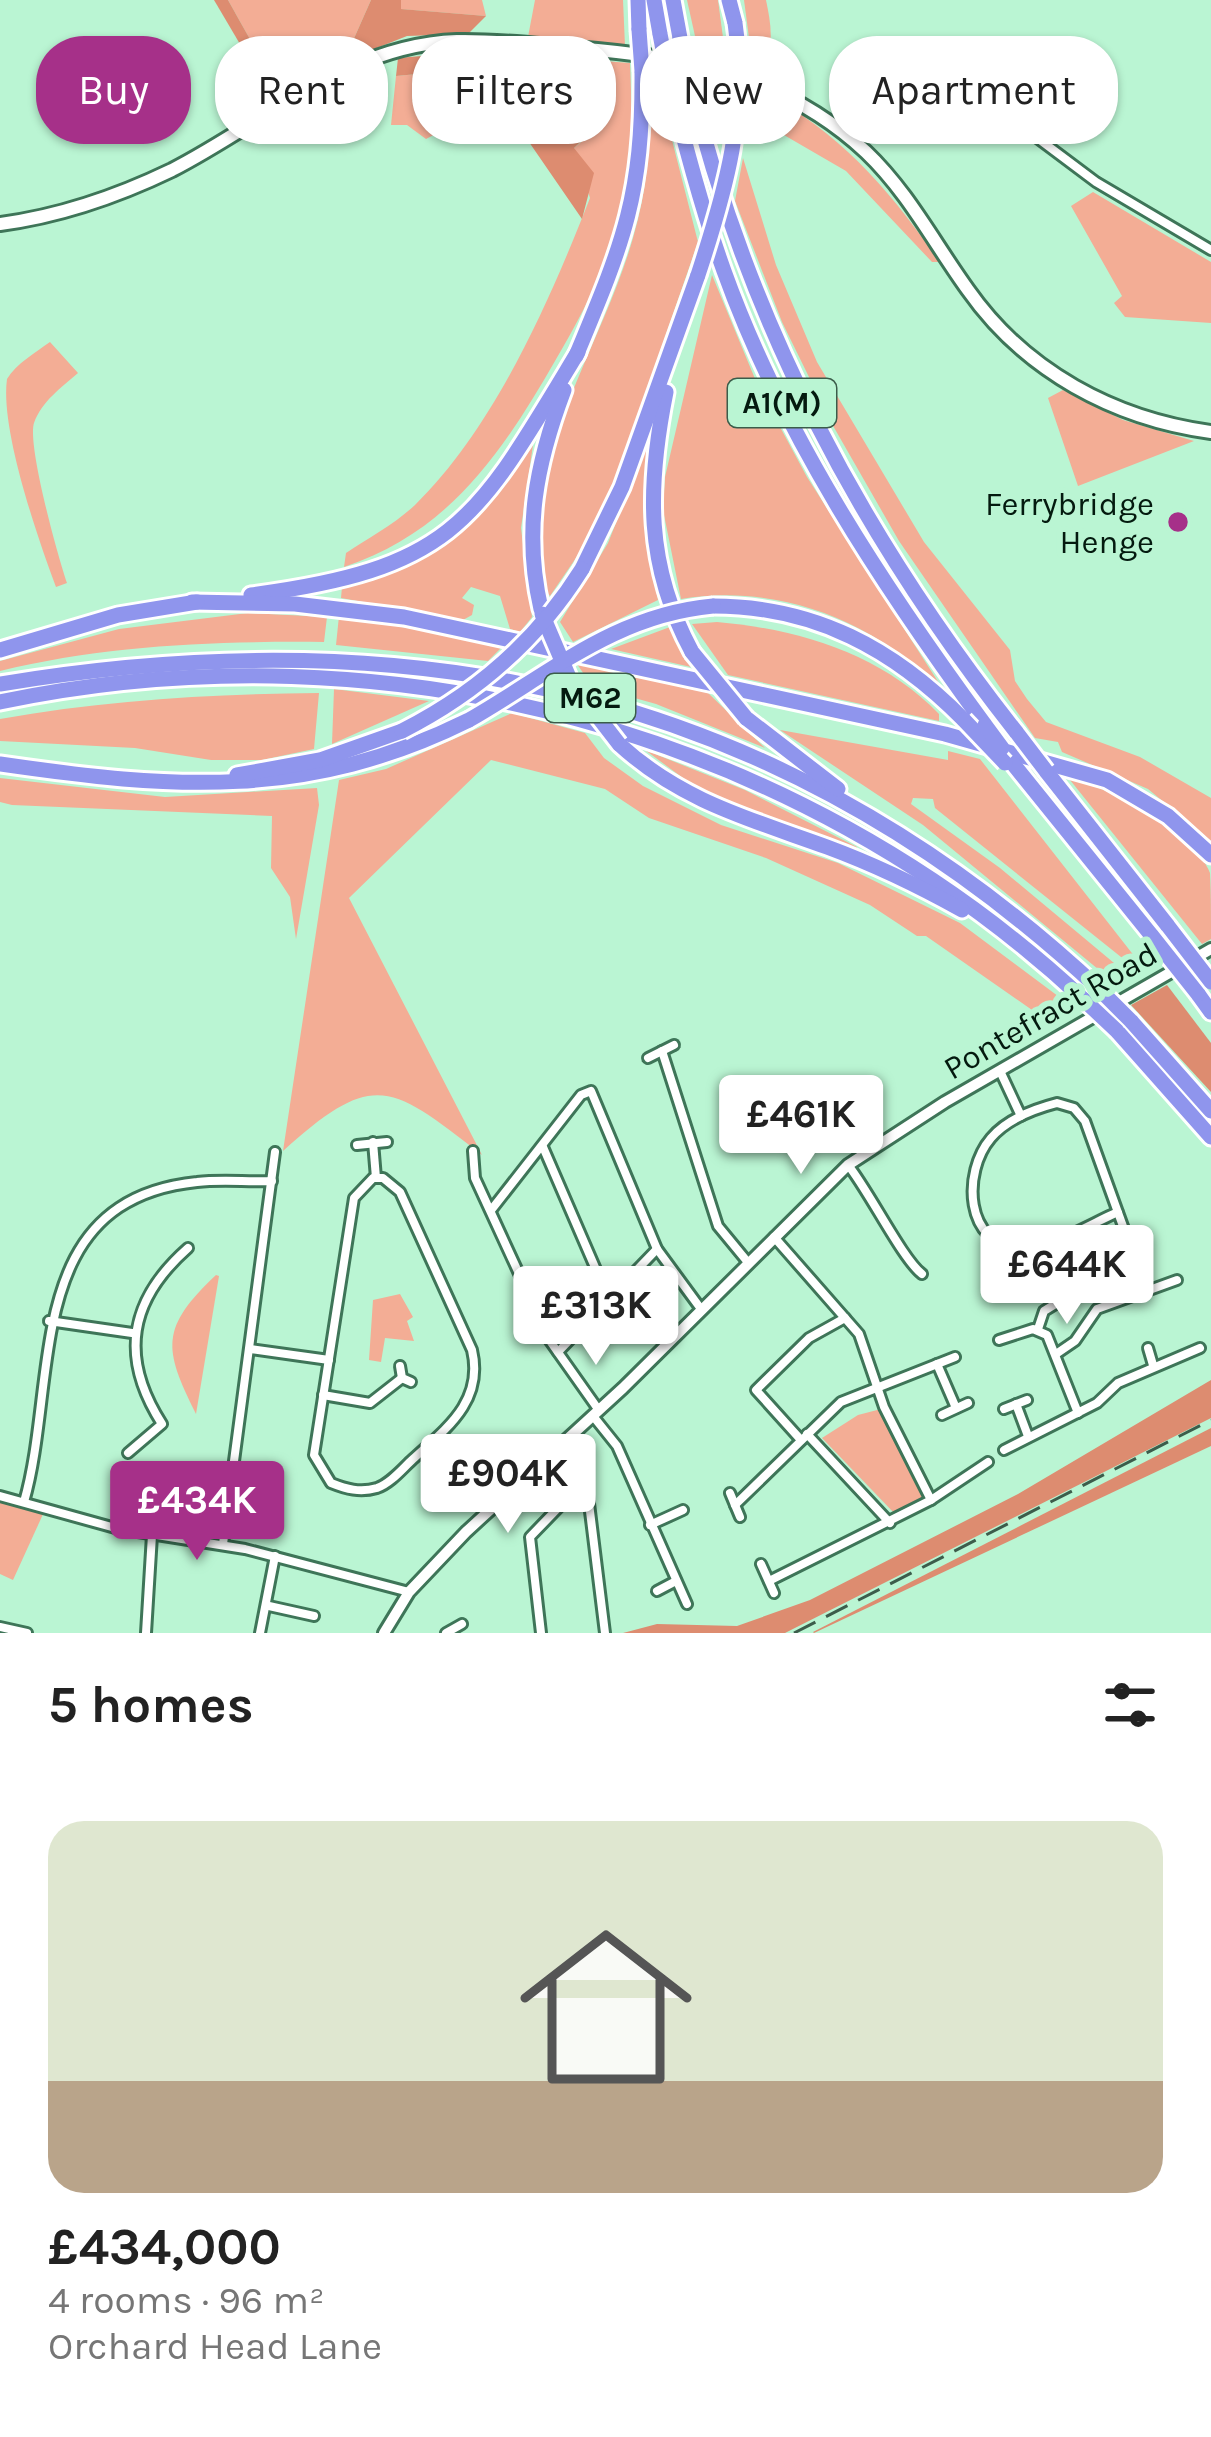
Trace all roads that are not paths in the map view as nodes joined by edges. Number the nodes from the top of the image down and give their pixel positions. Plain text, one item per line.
1 (638, 0) edge
2 (654, 0) edge
3 (674, 0) edge
4 (729, 0) edge
5 (1045, 144) edge
6 (0, 224) edge
7 (1211, 250) edge
8 (674, 348) junction
9 (578, 352) junction
10 (1211, 432) edge
11 (192, 602) junction
12 (0, 650) edge
13 (0, 684) edge
14 (0, 702) edge
15 (365, 761) junction
16 (0, 764) edge
17 (1010, 764) junction
18 (220, 777) junction
19 (913, 845) junction
20 (1211, 855) edge
21 (1022, 946) junction
22 (1211, 949) edge
23 (1207, 986) edge
24 (1211, 1012) edge
25 (1124, 1026) junction
26 (674, 1045) dead end
27 (662, 1051) junction
28 (648, 1058) dead end
29 (1000, 1071) junction
30 (1211, 1111) edge
31 (1021, 1116) junction
32 (1211, 1137) edge
33 (373, 1142) junction
34 (387, 1142) dead end
35 (357, 1145) dead end
36 (543, 1147) junction
37 (473, 1151) dead end
38 (275, 1152) dead end
39 (848, 1165) junction
40 (376, 1178) junction
41 (272, 1181) junction
42 (492, 1209) junction
43 (1118, 1212) junction
44 (772, 1235) junction
45 (188, 1248) dead end
46 (657, 1250) junction
47 (746, 1260) junction
48 (910, 1265) junction
49 (922, 1274) dead end
50 (909, 1280) dead end
51 (1177, 1280) dead end
52 (607, 1295) junction
53 (1137, 1295) junction
54 (1065, 1298) dead end
55 (701, 1309) junction
56 (845, 1318) junction
57 (49, 1322) junction
58 (1038, 1329) junction
59 (132, 1333) junction
60 (999, 1340) dead end
61 (1148, 1348) dead end
62 (1200, 1348) dead end
63 (250, 1349) junction
64 (558, 1352) junction
65 (1056, 1354) junction
66 (955, 1357) dead end
67 (329, 1360) junction
68 (938, 1364) junction
69 (1153, 1365) junction
70 (400, 1366) dead end
71 (880, 1388) junction
72 (323, 1395) junction
73 (1027, 1400) dead end
74 (968, 1403) dead end
75 (1016, 1404) junction
76 (956, 1408) junction
77 (1004, 1409) dead end
78 (595, 1412) junction
79 (1078, 1413) junction
80 (942, 1415) dead end
81 (1028, 1436) junction
82 (804, 1437) junction
83 (562, 1443) junction
84 (1004, 1450) dead end
85 (128, 1454) dead end
86 (988, 1462) dead end
87 (586, 1479) junction
88 (730, 1493) dead end
89 (0, 1496) edge
90 (931, 1500) junction
91 (24, 1502) junction
92 (735, 1504) junction
93 (683, 1510) dead end
94 (740, 1517) dead end
95 (890, 1522) junction
96 (650, 1525) junction
97 (152, 1535) junction
98 (223, 1544) junction
99 (275, 1556) junction
100 (761, 1564) dead end
101 (676, 1581) junction
102 (769, 1581) junction
103 (657, 1591) dead end
104 (409, 1592) junction
105 (774, 1593) dead end
106 (687, 1604) dead end
107 (268, 1606) junction
108 (314, 1616) dead end
109 (462, 1624) dead end
110 (0, 1627) edge
111 (27, 1633) edge
112 (146, 1633) edge
113 (260, 1633) edge
114 (384, 1633) edge
115 (446, 1633) edge
116 (541, 1633) edge
117 (605, 1633) edge

1 - 9 highway, bridge
2 - 17 highway, A1(M), bridge
3 - 23 highway, A1(M), bridge
4 - 8 highway, bridge
5 - 7 street
6 - 10 main road
8 - 18 highway, bridge
8 - 19 highway, bridge
9 - 11 highway
9 - 21 highway, bridge
11 - 12 highway
11 - 20 highway
13 - 19 highway, M62
14 - 21 highway, M62
15 - 16 highway
15 - 17 highway, bridge
15 - 18 highway
16 - 18 highway
17 - 23 highway, A1(M), bridge
19 - 25 highway, M62, bridge
21 - 25 highway, M62, bridge
22 - 29 street, Pontefract Road
23 - 24 highway, A1(M)
25 - 30 highway, M62
25 - 32 highway, M62
26 - 27 street
27 - 28 street
27 - 47 street
29 - 31 street
29 - 39 street, Pontefract Road
31 - 43 street
31 - 43 street
33 - 34 street
33 - 35 street
33 - 40 street
36 - 42 street
36 - 46 street
36 - 52 street
37 - 42 street
38 - 41 street
39 - 44 street, Pontefract Road
39 - 48 street
40 - 67 street
40 - 72 street
41 - 57 street
41 - 63 street
42 - 64 street
43 - 53 street
44 - 47 street, Pontefract Road
44 - 56 street
45 - 59 street
46 - 52 street
46 - 55 street
47 - 55 street, Pontefract Road
48 - 49 street
48 - 50 street
51 - 53 street
52 - 64 street
53 - 65 street
54 - 58 street
55 - 78 street, Pontefract Road
56 - 71 street
56 - 82 street
57 - 59 street
57 - 91 street
58 - 60 street
58 - 65 street
59 - 85 street
61 - 69 street
62 - 69 street
63 - 67 street
63 - 98 street
64 - 78 street
65 - 79 street
66 - 68 street
67 - 72 street
68 - 71 street
68 - 76 street
69 - 79 street
70 - 72 street
71 - 82 street
71 - 90 street
73 - 75 street
74 - 76 street
75 - 77 street
75 - 81 street
76 - 80 street
78 - 83 street, Pontefract Road
78 - 96 street
79 - 81 street
81 - 84 street
82 - 92 street
82 - 95 street
83 - 87 street
83 - 104 street, Pontefract Road
86 - 90 street
87 - 116 street
87 - 117 street
88 - 92 street
89 - 91 street
90 - 95 street
91 - 97 street
92 - 94 street
93 - 96 street
95 - 102 street
96 - 101 street
97 - 98 street
97 - 112 street
98 - 99 street
99 - 104 street
99 - 107 street
100 - 102 street
101 - 103 street
101 - 106 street
102 - 105 street
104 - 114 street, Pontefract Road
107 - 108 street
107 - 113 street
109 - 115 street
110 - 111 street

